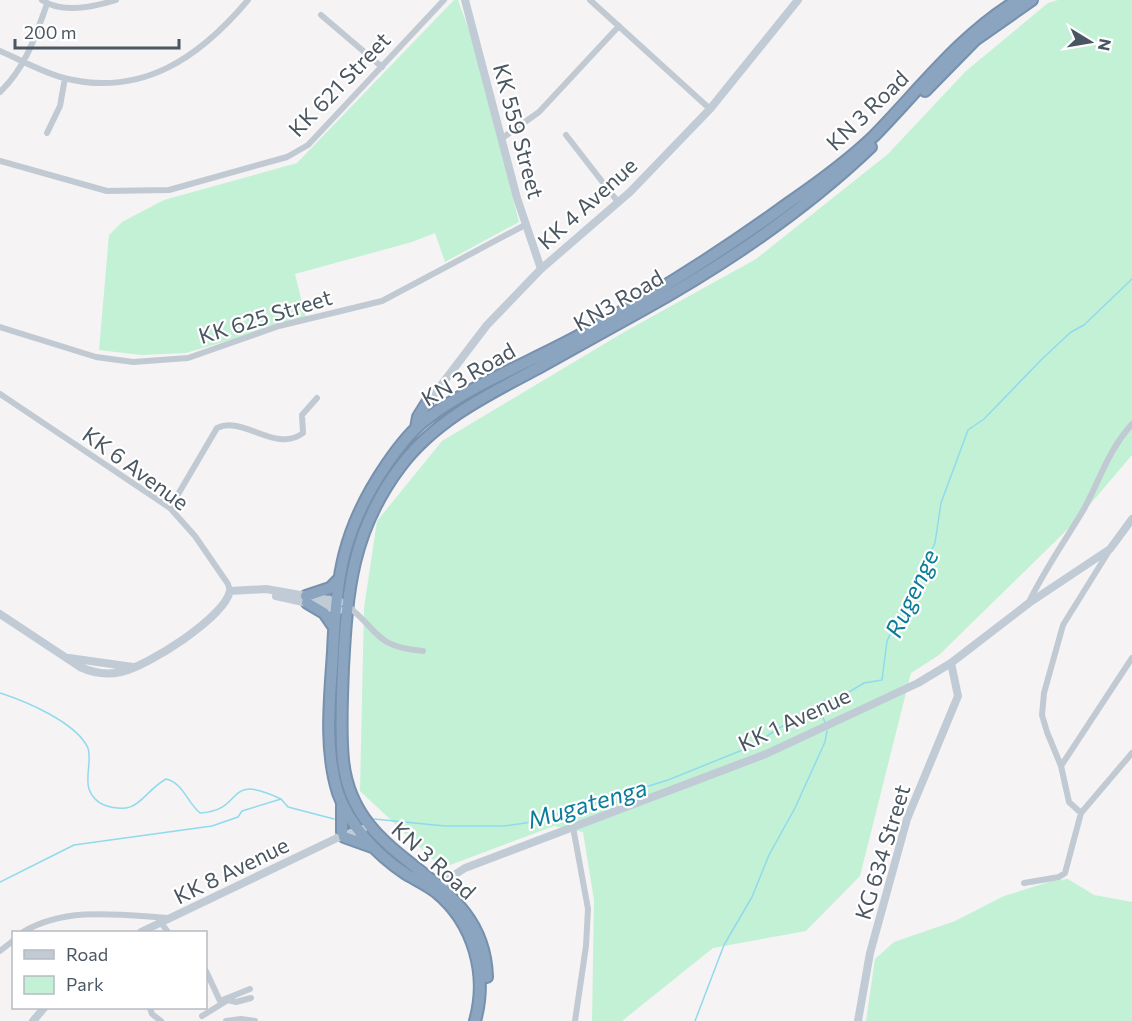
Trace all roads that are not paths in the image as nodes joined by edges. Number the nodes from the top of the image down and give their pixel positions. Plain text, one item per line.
1 (116, 0) edge
2 (248, 0) edge
3 (444, 0) edge
4 (465, 0) edge
5 (590, 0) edge
6 (798, 0) edge
7 (1018, 0) edge
8 (1032, 0) edge
9 (44, 2) edge
10 (321, 15) dead end
11 (619, 26) junction
12 (0, 51) edge
13 (25, 62) junction
14 (382, 66) junction
15 (65, 78) junction
16 (0, 92) edge
17 (710, 109) junction
18 (47, 133) dead end
19 (566, 135) dead end
20 (501, 139) junction
21 (0, 161) edge
22 (815, 189) junction
23 (618, 202) junction
24 (525, 225) junction
25 (541, 269) junction
26 (0, 327) edge
27 (0, 394) edge
28 (317, 398) dead end
29 (427, 404) junction
30 (437, 412) junction
31 (425, 420) junction
32 (1132, 424) edge
33 (416, 428) junction
34 (421, 443) junction
35 (170, 508) junction
36 (1132, 519) edge
37 (1110, 549) junction
38 (338, 580) junction
39 (230, 591) junction
40 (307, 600) junction
41 (1029, 603) junction
42 (334, 604) junction
43 (346, 609) junction
44 (0, 614) edge
45 (334, 629) junction
46 (423, 651) dead end
47 (1132, 658) edge
48 (951, 663) junction
49 (342, 696) joint
50 (1132, 753) edge
51 (1061, 766) junction
52 (340, 799) junction
53 (1081, 813) junction
54 (361, 823) junction
55 (573, 827) junction
56 (341, 835) junction
57 (374, 847) junction
58 (1024, 883) dead end
59 (439, 890) junction
60 (173, 918) junction
61 (157, 927) edge
62 (26, 931) edge
63 (12, 942) edge
64 (0, 951) edge
65 (208, 984) edge
66 (250, 989) dead end
67 (251, 998) dead end
68 (43, 1009) edge
69 (150, 1009) edge
70 (202, 1016) dead end
71 (33, 1021) edge
72 (161, 1021) edge
73 (225, 1021) edge
74 (255, 1021) edge
75 (475, 1021) edge
76 (482, 1021) edge
77 (575, 1021) edge
78 (858, 1021) edge

1 - 9 street
2 - 15 street
3 - 14 street, KK 621 Street
4 - 20 main road, KK 559 Street
5 - 11 street
6 - 17 main road, KK 4 Avenue
7 - 22 highway, KN 3 Road
8 - 22 highway, KN3 Road
9 - 13 street
10 - 14 street
11 - 17 street
11 - 20 street
12 - 13 street
13 - 15 street
13 - 16 street
14 - 21 street, KK 621 Street
15 - 18 street
17 - 23 main road, KK 4 Avenue
19 - 23 street
20 - 24 main road, KK 559 Street
22 - 30 highway, KN 3 Road
22 - 34 highway, KN3 Road
23 - 25 main road, KK 4 Avenue
24 - 25 main road, KK 559 Street
24 - 26 street, KK 625 Street
25 - 29 main road, KK 4 Avenue
27 - 35 street, KK 6 Avenue
28 - 35 street
29 - 30 highway
29 - 31 main road
29 - 33 highway
30 - 31 highway, KN 3 Road
31 - 33 highway, KN 3 Road
31 - 34 main road
32 - 41 street
33 - 38 highway, KN 3 Road
34 - 43 highway, KN3 Road
35 - 39 street, KK 6 Avenue
36 - 37 main road, KK 1 Avenue
37 - 41 main road, KK 1 Avenue
37 - 51 street
38 - 40 highway
38 - 42 highway, KN 3 Road
39 - 40 main road
39 - 44 main road
40 - 42 main road
40 - 45 highway
41 - 48 main road, KK 1 Avenue
42 - 43 main road
42 - 45 highway, KN 3 Road
43 - 46 street
43 - 49 highway, KN3 Road
45 - 52 highway, KN 3 Road
47 - 51 street
48 - 55 main road, KK 1 Avenue
48 - 78 main road, KG 634 Street
49 - 54 highway, KN 3 Road
50 - 53 street
51 - 53 street
52 - 54 highway, KN 3 Road
52 - 56 highway
53 - 58 street
54 - 56 main road, KK 8 Avenue
54 - 57 highway, KN 3 Road
54 - 59 highway, KN 3 Road
55 - 59 main road, KK 1 Avenue
55 - 77 street
56 - 57 highway
56 - 60 main road, KK 8 Avenue
57 - 59 highway, KN 3 Road
59 - 75 highway, KN 3 Road
59 - 76 highway, KN 3 Road
60 - 61 main road, KK 8 Avenue
60 - 62 street
63 - 64 street
65 - 66 street
67 - 70 street
68 - 71 main road
69 - 72 street
73 - 74 street

